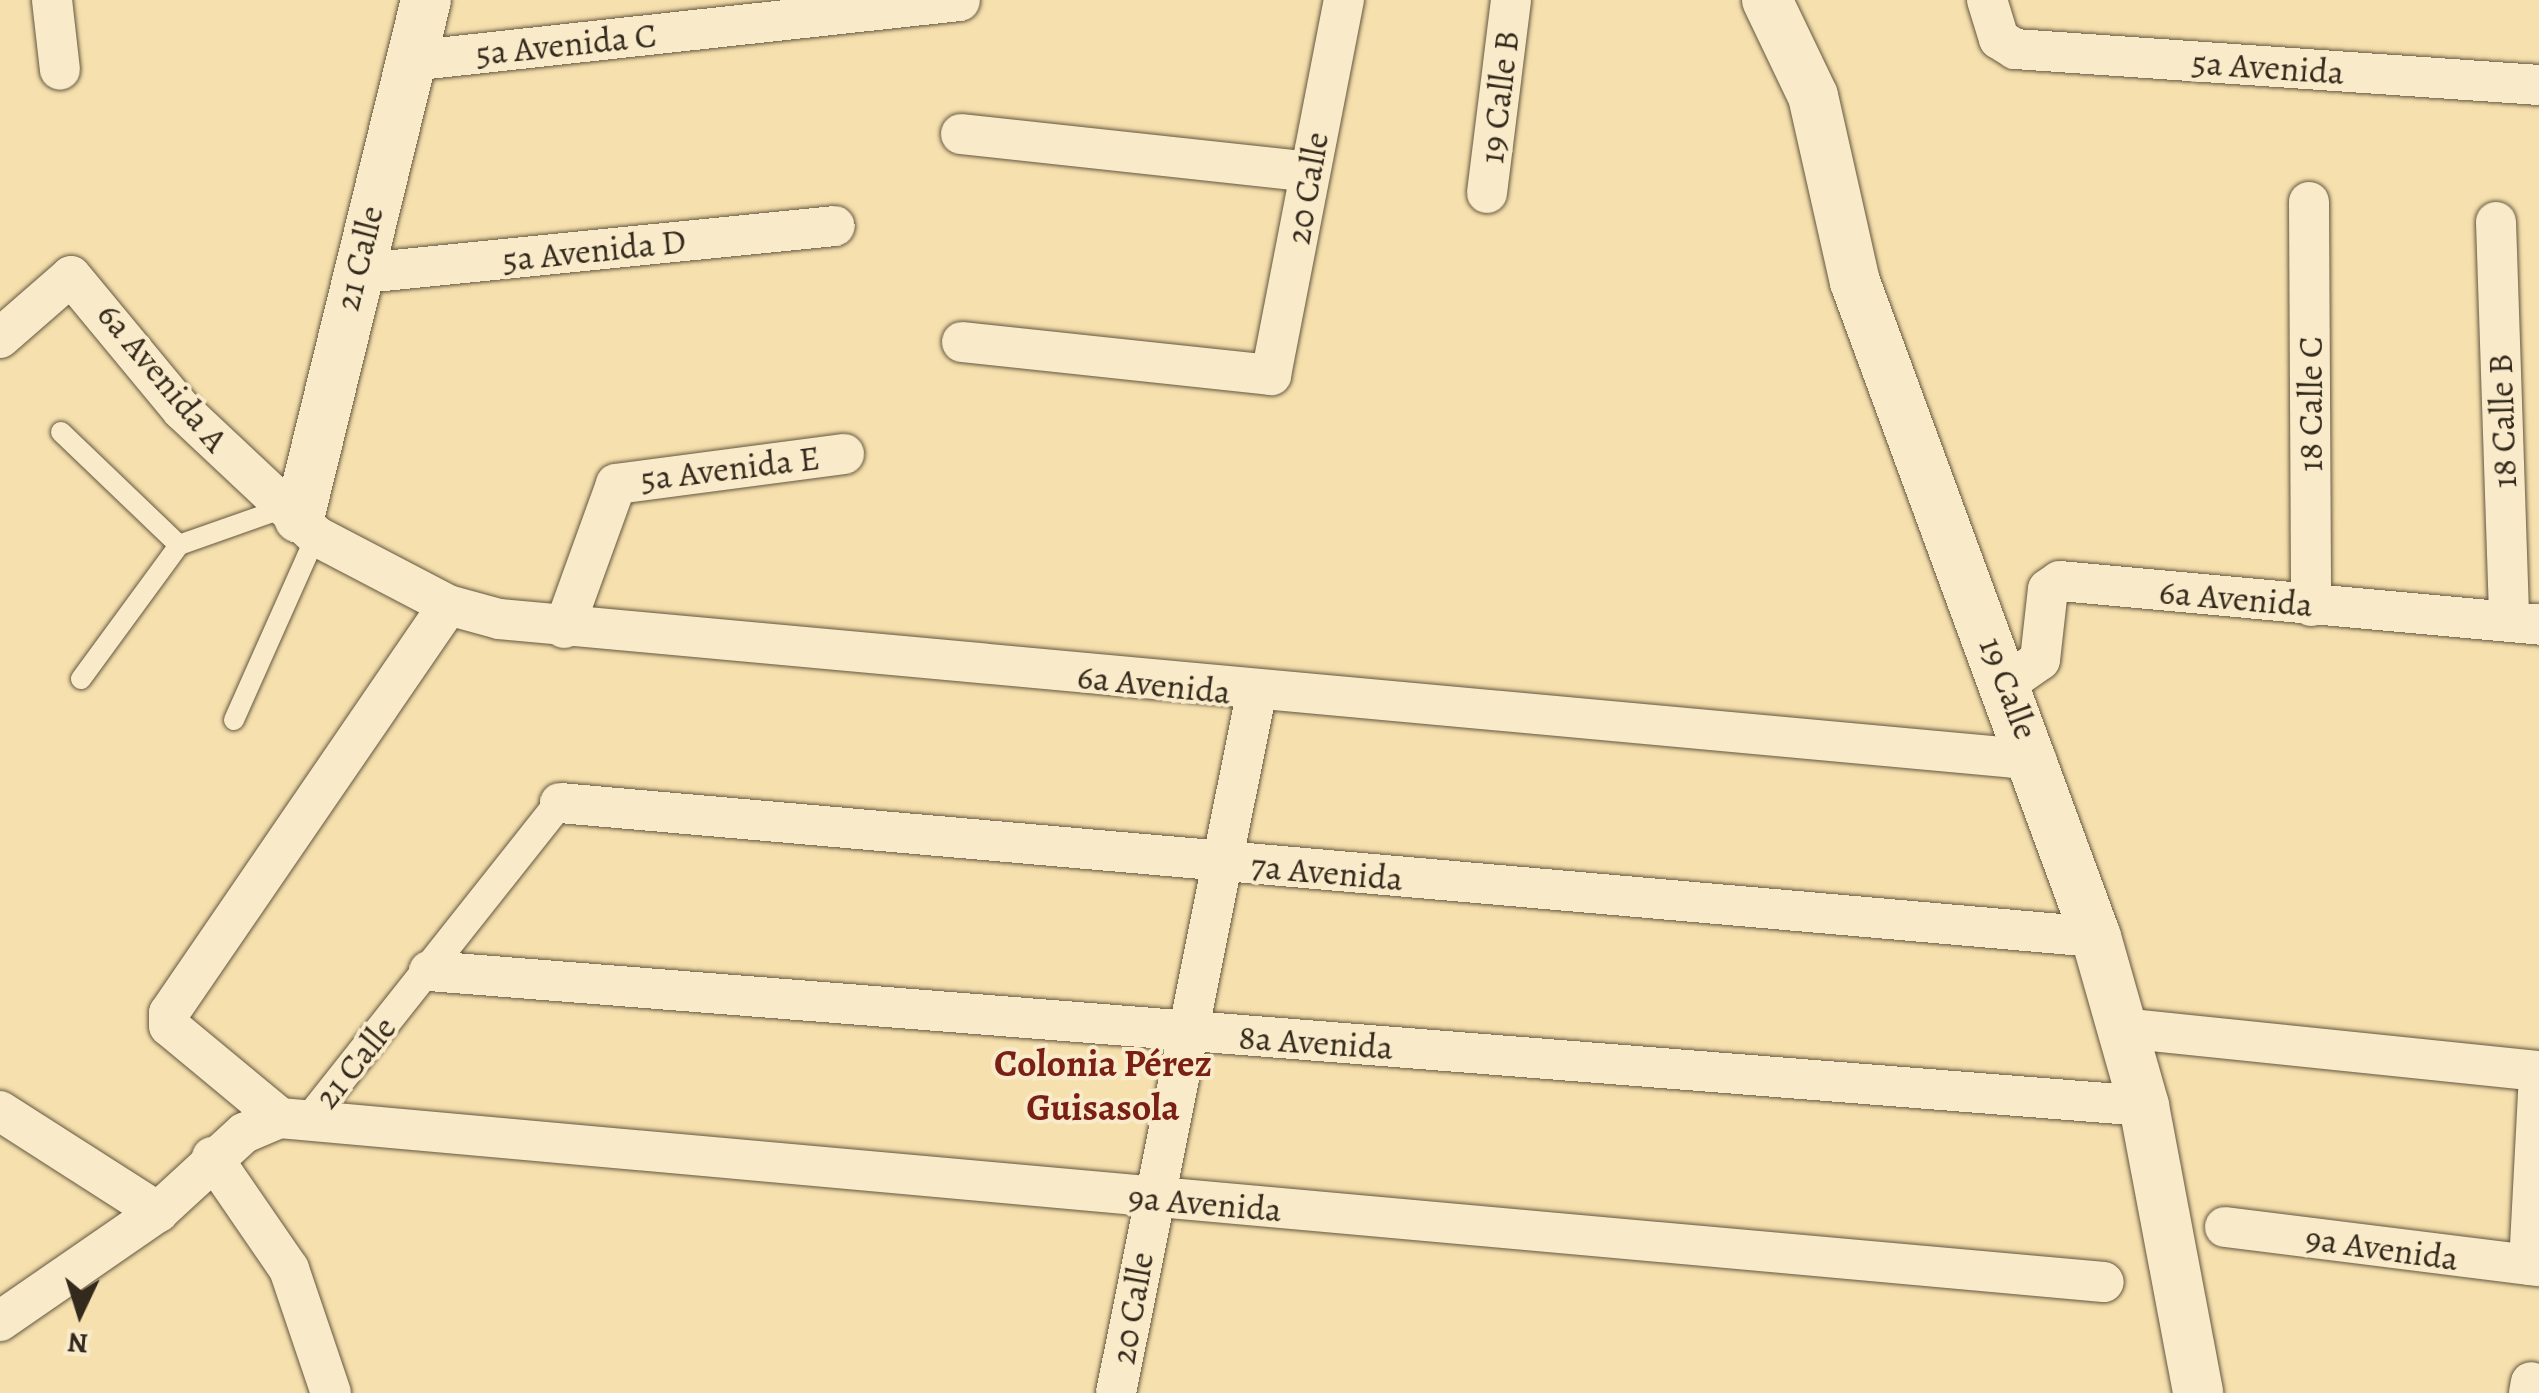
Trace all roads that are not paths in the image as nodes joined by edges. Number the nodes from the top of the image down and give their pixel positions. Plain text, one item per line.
1 (52, 0) edge
2 (426, 0) edge
3 (1344, 0) edge
4 (1511, 0) edge
5 (1767, 0) edge
6 (1987, 0) edge
7 (960, 1) edge
8 (410, 60) junction
9 (60, 70) dead end
10 (2539, 85) edge
11 (960, 134) dead end
12 (1309, 172) junction
13 (1487, 193) dead end
14 (2309, 202) dead end
15 (2496, 222) dead end
16 (834, 226) dead end
17 (354, 274) junction
18 (0, 338) edge
19 (962, 342) dead end
20 (61, 432) dead end
21 (844, 454) dead end
22 (300, 521) junction
23 (179, 545) junction
24 (448, 605) junction
25 (2311, 606) junction
26 (2524, 622) edge
27 (564, 628) junction
28 (81, 679) dead end
29 (2007, 682) junction
30 (1256, 694) junction
31 (234, 720) dead end
32 (2036, 760) junction
33 (560, 802) joint
34 (1221, 863) junction
35 (2096, 936) junction
36 (429, 972) junction
37 (2122, 1028) junction
38 (1182, 1032) junction
39 (2539, 1071) edge
40 (2144, 1106) junction
41 (0, 1111) edge
42 (293, 1120) junction
43 (212, 1157) junction
44 (1151, 1198) junction
45 (158, 1212) junction
46 (2225, 1227) dead end
47 (2534, 1265) edge
48 (2104, 1282) dead end
49 (0, 1321) edge
50 (331, 1393) edge
51 (1116, 1393) edge
52 (2198, 1393) edge

1 - 9 street
2 - 8 street, 21 Calle
3 - 12 street, 20 Calle
4 - 13 street, 19 Calle B
5 - 29 street, 19 Calle
6 - 10 street, 5a Avenida
7 - 8 street, 5a Avenida C
8 - 17 street, 21 Calle
11 - 12 street
12 - 19 street, 20 Calle
14 - 25 street, 18 Calle C
15 - 26 street, 18 Calle B
16 - 17 street, 5a Avenida D
17 - 22 street, 21 Calle
18 - 22 street, 6a Avenida A
20 - 23 lane
21 - 27 street, 5a Avenida E
22 - 23 lane
22 - 24 street, 6a Avenida
22 - 31 lane
23 - 28 lane
24 - 27 street, 6a Avenida
24 - 42 street
25 - 26 street, 6a Avenida
25 - 29 street, 6a Avenida
27 - 30 street, 6a Avenida
29 - 32 street, 19 Calle
30 - 32 street, 6a Avenida
30 - 34 street, 20 Calle
32 - 35 street, 19 Calle
33 - 34 street, 7a Avenida
33 - 36 street, 21 Calle
34 - 35 street, 7a Avenida
34 - 38 street, 20 Calle
35 - 37 street, 19 Calle
36 - 38 street, 8a Avenida
36 - 42 street, 21 Calle
37 - 39 street
37 - 40 street, 19 Calle
38 - 40 street, 8a Avenida
38 - 44 street, 20 Calle
39 - 47 street
40 - 52 street, 19 Calle
41 - 45 street
42 - 43 street, 21 Calle
42 - 44 street, 9a Avenida
43 - 45 street, 21 Calle
43 - 50 street
44 - 48 street, 9a Avenida
44 - 51 street, 20 Calle
45 - 49 street, 21 Calle
46 - 47 street, 9a Avenida

